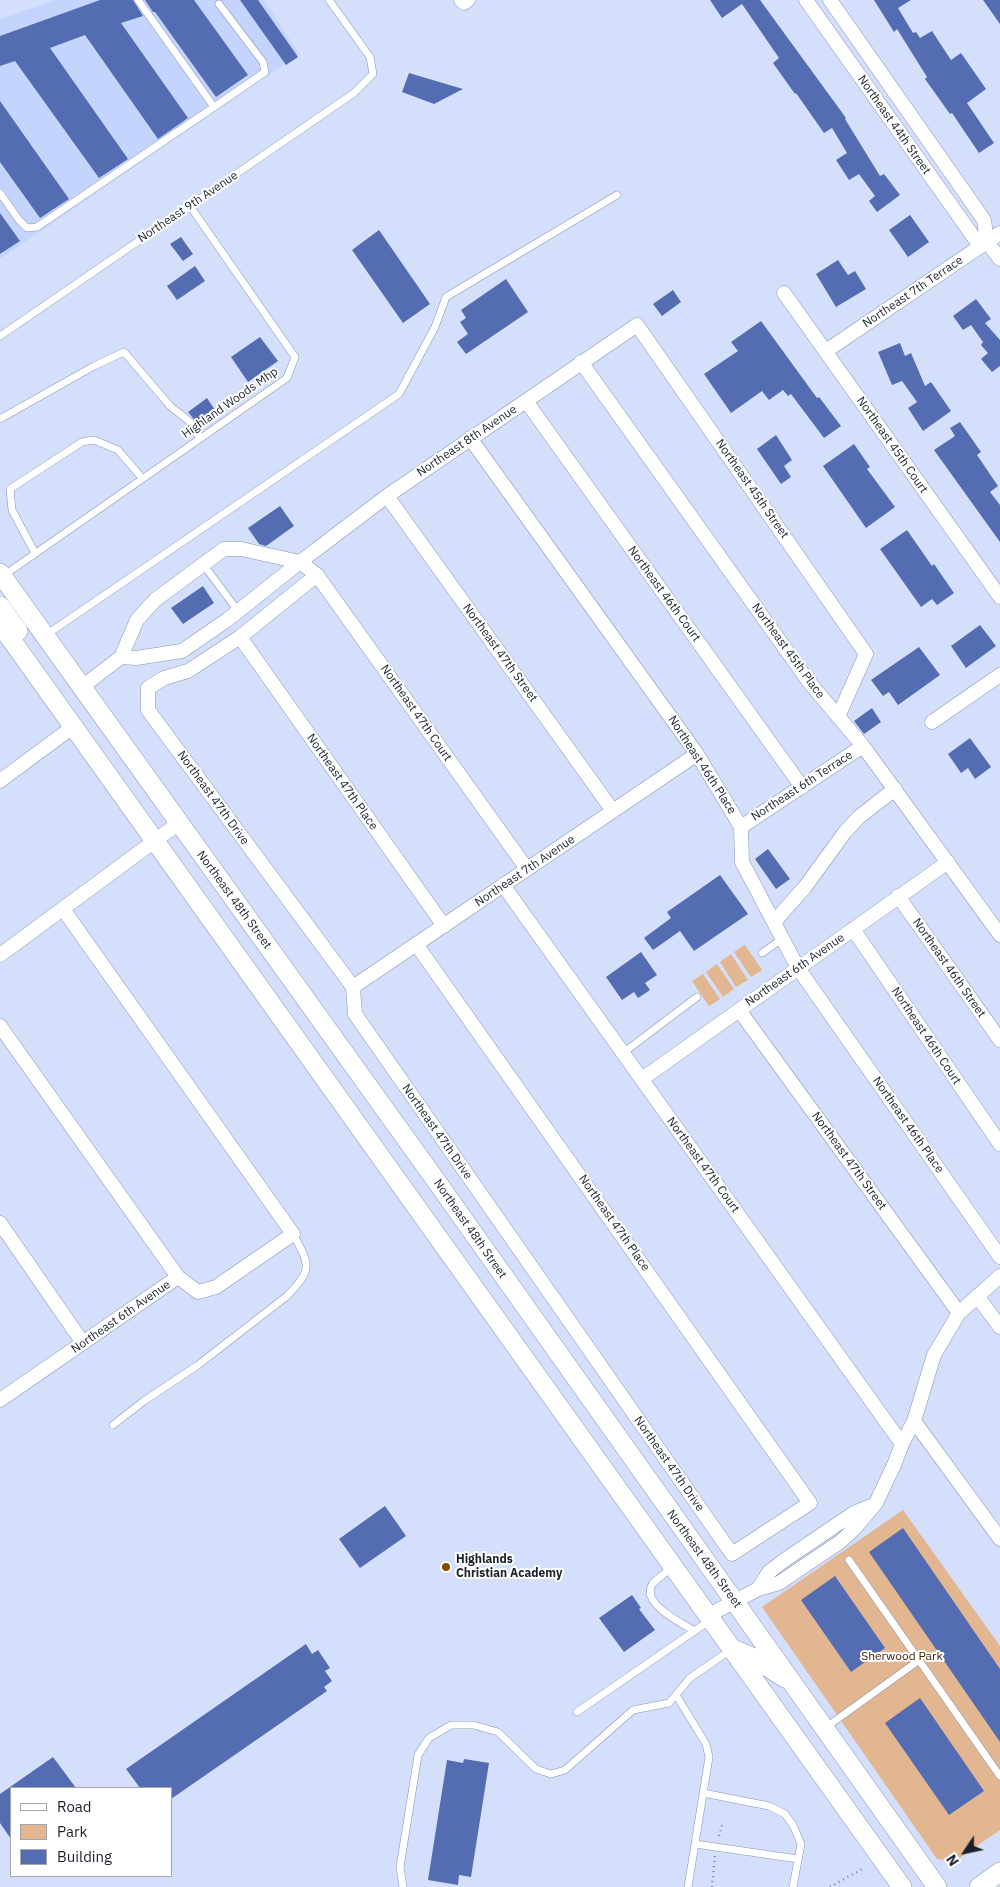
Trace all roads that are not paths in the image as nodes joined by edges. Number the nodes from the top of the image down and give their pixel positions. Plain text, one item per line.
1 (138, 0) edge
2 (329, 0) edge
3 (806, 0) edge
4 (830, 0) edge
5 (218, 4) dead end
6 (214, 108) junction
7 (0, 193) edge
8 (617, 195) dead end
9 (190, 206) junction
10 (1000, 233) edge
11 (987, 242) junction
12 (1000, 259) edge
13 (784, 293) dead end
14 (637, 325) joint
15 (0, 336) edge
16 (826, 351) junction
17 (581, 362) junction
18 (526, 401) junction
19 (0, 419) edge
20 (200, 438) junction
21 (470, 438) junction
22 (142, 478) junction
23 (387, 496) junction
24 (36, 553) junction
25 (300, 562) junction
26 (203, 564) junction
27 (1, 574) edge
28 (317, 575) junction
29 (1000, 597) edge
30 (0, 606) edge
31 (238, 611) junction
32 (0, 624) edge
33 (45, 636) junction
34 (240, 638) junction
35 (121, 658) junction
36 (1000, 675) edge
37 (82, 687) junction
38 (838, 718) junction
39 (932, 722) dead end
40 (74, 726) junction
41 (863, 746) junction
42 (697, 754) junction
43 (0, 781) edge
44 (802, 787) junction
45 (895, 789) junction
46 (613, 811) junction
47 (179, 823) junction
48 (741, 827) junction
49 (155, 841) junction
50 (948, 862) junction
51 (527, 869) junction
52 (504, 885) junction
53 (898, 896) junction
54 (64, 909) junction
55 (774, 922) junction
56 (444, 926) junction
57 (853, 929) junction
58 (1000, 934) edge
59 (782, 939) junction
60 (416, 944) junction
61 (762, 953) dead end
62 (0, 955) edge
63 (798, 968) junction
64 (353, 986) junction
65 (697, 997) dead end
66 (739, 1010) junction
67 (0, 1026) edge
68 (1000, 1040) edge
69 (623, 1053) junction
70 (642, 1079) junction
71 (1000, 1144) edge
72 (0, 1223) edge
73 (293, 1234) junction
74 (1000, 1257) edge
75 (1000, 1276) edge
76 (178, 1277) junction
77 (977, 1296) junction
78 (959, 1313) junction
79 (1000, 1327) edge
80 (83, 1343) junction
81 (0, 1400) edge
82 (914, 1421) junction
83 (113, 1425) dead end
84 (902, 1444) junction
85 (1000, 1538) edge
86 (732, 1554) joint
87 (849, 1560) dead end
88 (673, 1566) junction
89 (735, 1602) junction
90 (710, 1617) junction
91 (695, 1631) junction
92 (732, 1648) junction
93 (918, 1661) junction
94 (795, 1684) junction
95 (676, 1695) junction
96 (576, 1712) dead end
97 (825, 1728) junction
98 (1000, 1776) edge
99 (703, 1793) junction
100 (695, 1844) junction
101 (798, 1859) junction
102 (1000, 1872) edge
103 (404, 1887) edge
104 (688, 1887) edge
105 (793, 1887) edge
106 (902, 1887) edge
107 (937, 1887) edge
108 (979, 1887) edge

1 - 6 lane
2 - 9 lane, Northeast 9th Avenue
3 - 11 street, Northeast 44th Street
4 - 11 street, Northeast 44th Street
5 - 6 lane
6 - 7 lane
8 - 33 lane
9 - 15 lane, Northeast 9th Avenue
9 - 20 lane, Highland Woods Mhp
10 - 11 street, Northeast 7th Terrace
11 - 12 street, Northeast 44th Street
11 - 16 street, Northeast 7th Terrace
13 - 16 street, Northeast 45th Court
14 - 17 street, Northeast 8th Avenue
14 - 38 street, Northeast 45th Street
16 - 29 street, Northeast 45th Court
17 - 18 street, Northeast 8th Avenue
17 - 38 street, Northeast 45th Place
18 - 21 street, Northeast 8th Avenue
18 - 44 street, Northeast 46th Court
19 - 20 lane
20 - 22 lane, Highland Woods Mhp
21 - 23 street, Northeast 8th Avenue
21 - 42 street, Northeast 46th Place
22 - 24 lane, Highland Woods Mhp
22 - 24 lane
23 - 25 street, Northeast 8th Avenue
23 - 46 street, Northeast 47th Street
24 - 27 lane, Highland Woods Mhp
25 - 26 street
25 - 28 street, Northeast 47th Court
25 - 31 street, Northeast 8th Avenue
26 - 31 lane
26 - 35 street
27 - 33 main road, Northeast 48th Street
28 - 34 street
28 - 51 street, Northeast 47th Court
30 - 37 main road
31 - 35 street, Northeast 8th Avenue
32 - 40 main road
33 - 37 main road, Northeast 48th Street
34 - 56 street, Northeast 47th Place
34 - 64 street, Northeast 47th Drive
35 - 37 street
36 - 39 street
37 - 47 main road, Northeast 48th Street
38 - 41 street, Northeast 45th Place
40 - 43 street
40 - 49 main road
41 - 44 street, Northeast 6th Terrace
41 - 45 street, Northeast 45th Place
42 - 46 street, Northeast 7th Avenue
42 - 48 street, Northeast 46th Place
44 - 48 street, Northeast 6th Terrace
45 - 50 street, Northeast 45th Place
45 - 55 street
46 - 51 street, Northeast 7th Avenue
47 - 49 street
47 - 89 main road, Northeast 48th Street
48 - 55 street, Northeast 46th Place
49 - 54 street
49 - 88 main road
50 - 53 street, Northeast 6th Avenue
50 - 58 street, Northeast 45th Place
51 - 52 street, Northeast 7th Avenue
52 - 56 street, Northeast 7th Avenue
52 - 69 street, Northeast 47th Court
53 - 57 street, Northeast 6th Avenue
53 - 68 street, Northeast 46th Street
54 - 62 street
54 - 73 street
55 - 59 street, Northeast 46th Place
56 - 60 street, Northeast 7th Avenue
57 - 63 street, Northeast 6th Avenue
57 - 71 street, Northeast 46th Court
59 - 61 lane
59 - 63 street, Northeast 46th Place
60 - 64 street, Northeast 7th Avenue
60 - 86 street, Northeast 47th Place
63 - 66 street, Northeast 6th Avenue
63 - 74 street, Northeast 46th Place
64 - 86 street, Northeast 47th Drive
65 - 69 lane
66 - 70 street, Northeast 6th Avenue
66 - 78 street, Northeast 47th Street
67 - 76 street
69 - 70 street, Northeast 47th Court
70 - 84 street, Northeast 47th Court
72 - 80 street
73 - 76 street, Northeast 6th Avenue
73 - 83 lane
75 - 77 street
76 - 80 street, Northeast 6th Avenue
77 - 78 street
77 - 79 street
78 - 82 street
80 - 81 street, Northeast 6th Avenue
82 - 84 street
82 - 85 street
84 - 89 street
87 - 93 lane
88 - 90 main road
88 - 91 lane
89 - 90 street
89 - 94 main road, Northeast 48th Street
90 - 91 lane
90 - 92 main road
91 - 96 lane
92 - 94 main road
92 - 95 lane
92 - 106 main road
93 - 97 lane
93 - 98 lane
94 - 97 main road, Northeast 48th Street
95 - 99 lane
95 - 103 lane
97 - 107 main road, Northeast 48th Street
99 - 100 lane
99 - 101 lane
100 - 101 lane
100 - 104 lane
101 - 105 lane
102 - 108 main road

